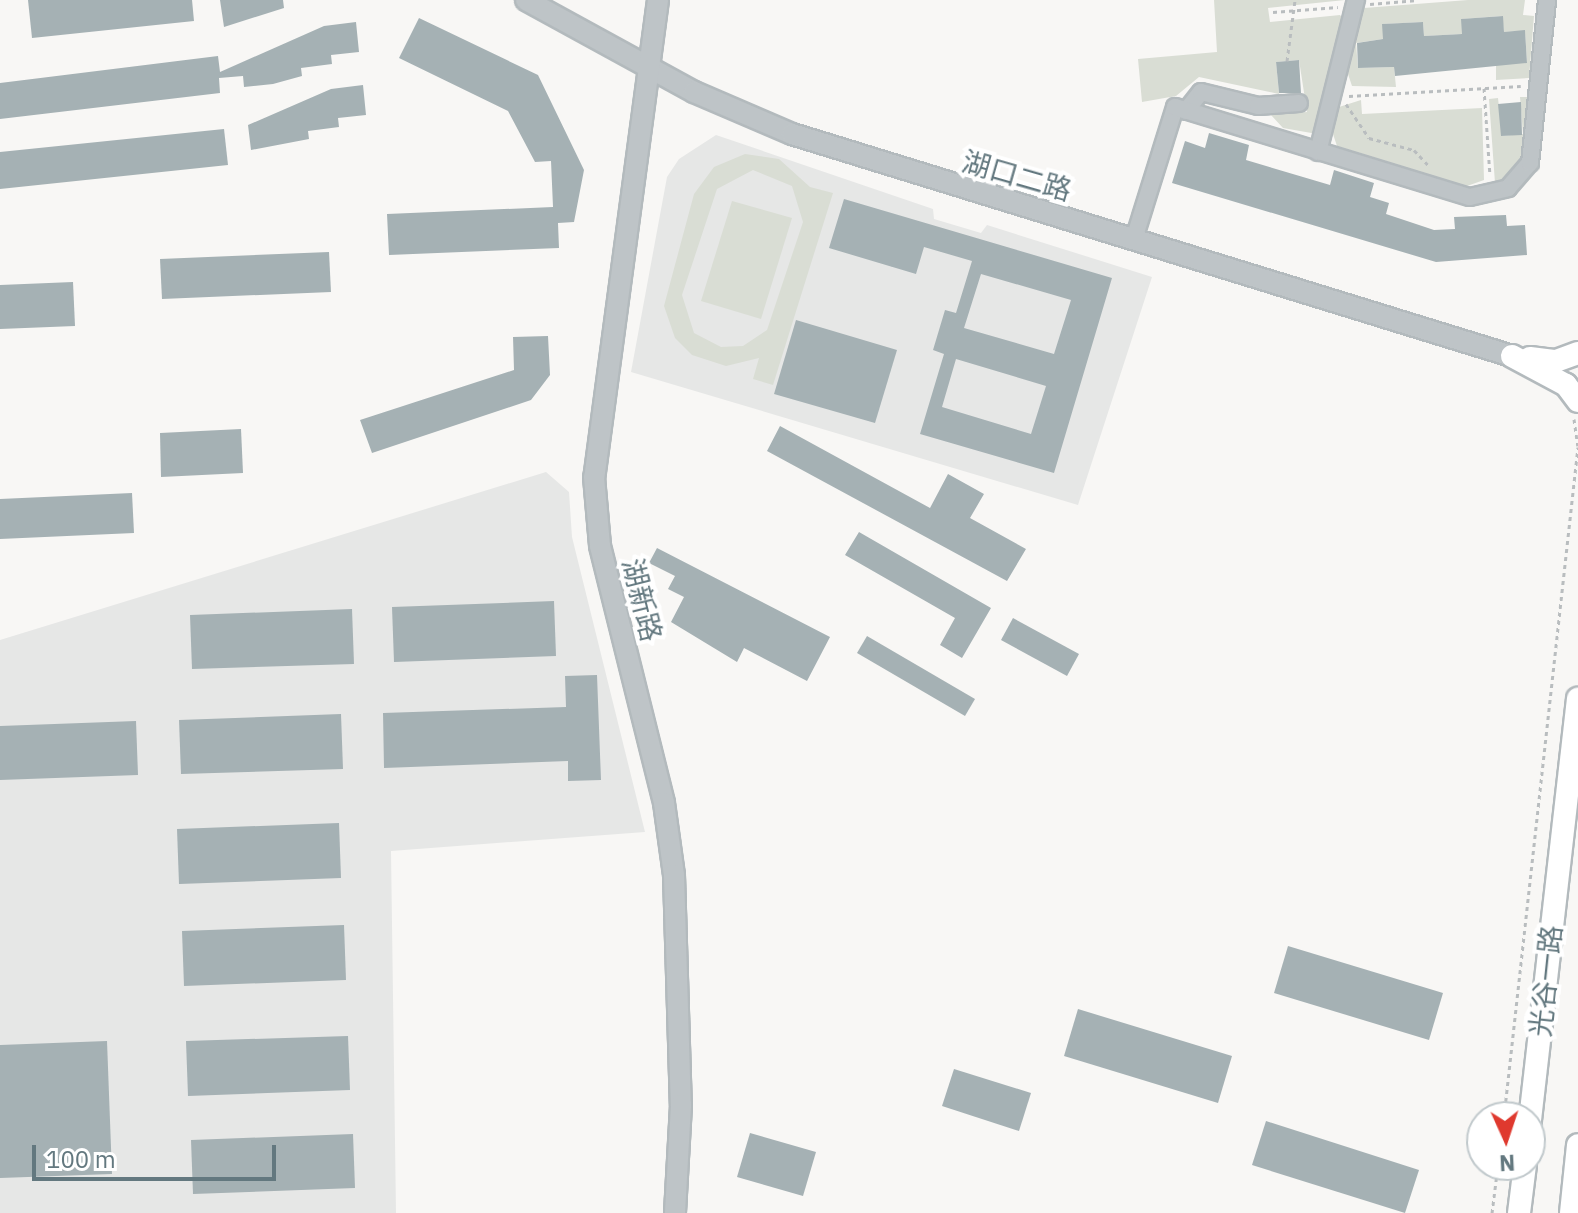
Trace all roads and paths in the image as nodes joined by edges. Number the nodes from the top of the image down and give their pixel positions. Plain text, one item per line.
1 (526, 0) edge
2 (658, 0) edge
3 (1295, 0) edge
4 (1418, 0) edge
5 (1547, 0) edge
6 (1355, 3) edge
7 (1292, 11) junction
8 (1273, 12) dead end
9 (1287, 61) dead end
10 (653, 71) junction
11 (1515, 87) dead end
12 (1484, 88) junction
13 (1337, 96) junction
14 (1299, 103) dead end
15 (1186, 111) junction
16 (1318, 152) junction
17 (1434, 187) junction
18 (1491, 194) junction
19 (1134, 239) junction
20 (1578, 353) edge
21 (1512, 356) junction
22 (1575, 407) edge
23 (1578, 446) edge
24 (1578, 699) edge
25 (1506, 1101) edge
26 (1532, 1101) edge
27 (1578, 1145) edge
28 (1496, 1181) edge
29 (1523, 1181) edge
30 (675, 1213) edge
31 (1492, 1213) edge
32 (1519, 1213) edge
33 (1571, 1213) edge

1 - 10 street, 湖口二路
2 - 10 street, 湖新路
3 - 7 path
4 - 6 path
5 - 18 street
6 - 7 path
6 - 13 street
7 - 8 path
7 - 9 path
10 - 19 street, 湖口二路
10 - 30 street, 湖新路
11 - 12 path
12 - 13 path
12 - 18 path
13 - 16 street
13 - 17 path
14 - 15 street
15 - 16 street
15 - 19 street
16 - 17 street
17 - 18 street
19 - 21 street, 湖口二路
20 - 21 main road
21 - 22 main road
22 - 23 path
23 - 25 path
24 - 26 main road, 光谷一路
27 - 33 main road
28 - 31 path
29 - 32 main road

